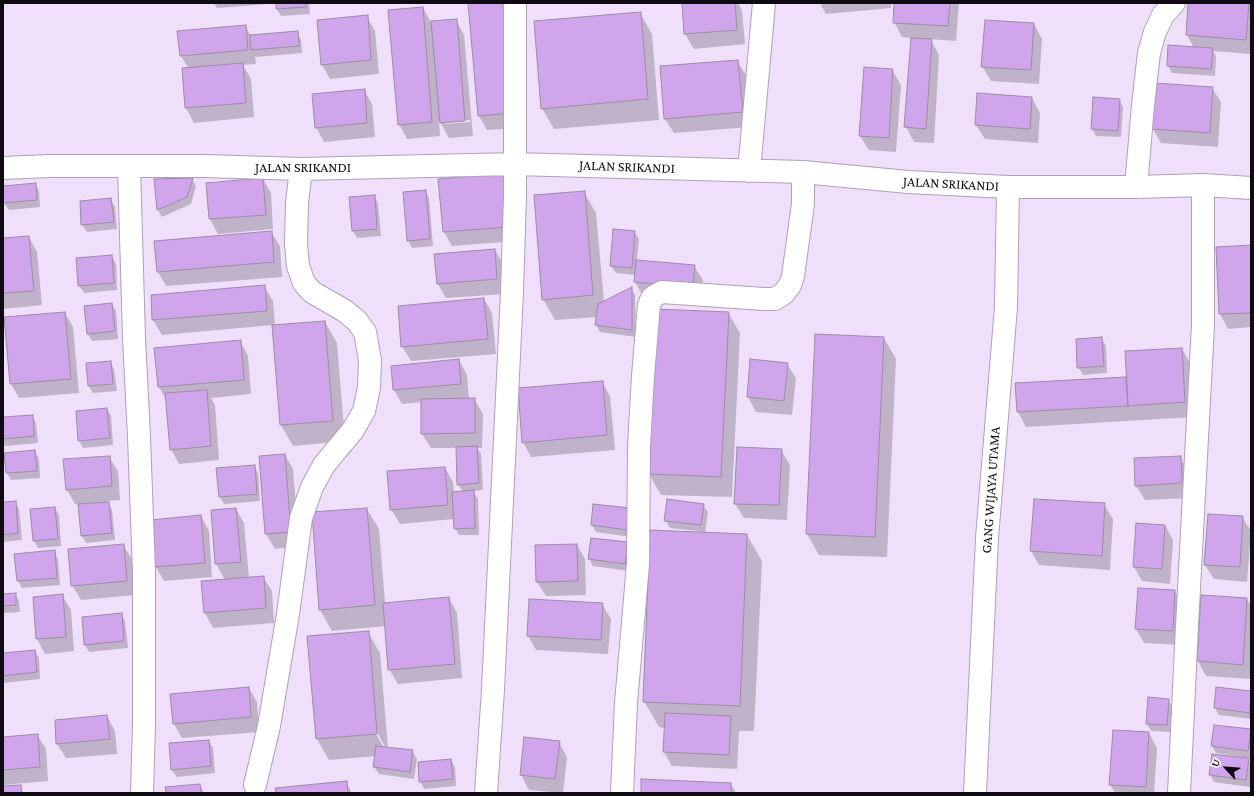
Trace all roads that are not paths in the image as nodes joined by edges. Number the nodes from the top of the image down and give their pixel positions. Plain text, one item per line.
1 (515, 3) edge
2 (764, 3) edge
3 (1174, 3) edge
4 (515, 164) junction
5 (129, 167) junction
6 (3, 168) edge
7 (301, 169) junction
8 (749, 171) junction
9 (803, 172) junction
10 (1203, 185) junction
11 (1008, 187) junction
12 (1136, 187) junction
13 (1251, 188) edge
14 (255, 785) dead end
15 (142, 793) edge
16 (486, 793) edge
17 (622, 793) edge
18 (975, 793) edge
19 (1179, 793) edge

1 - 4 street
2 - 8 street
3 - 12 street
4 - 7 street, JALAN SRIKANDI
4 - 8 street, JALAN SRIKANDI
4 - 16 street
5 - 6 street, JALAN SRIKANDI
5 - 7 street, JALAN SRIKANDI
5 - 15 street
7 - 14 street
8 - 9 street, JALAN SRIKANDI
9 - 11 street, JALAN SRIKANDI
9 - 17 street
10 - 12 street, JALAN SRIKANDI
10 - 13 street, JALAN SRIKANDI
10 - 19 street
11 - 12 street, JALAN SRIKANDI
11 - 18 street, GANG WIJAYA UTAMA

